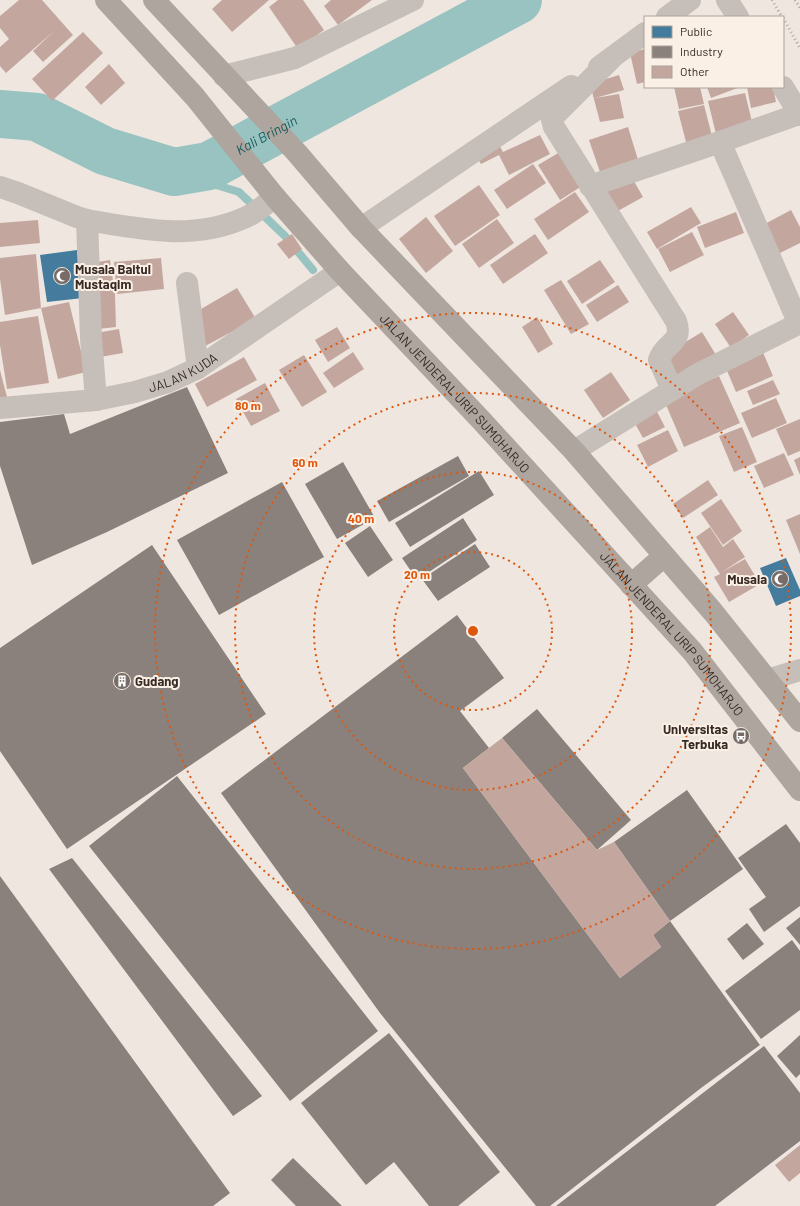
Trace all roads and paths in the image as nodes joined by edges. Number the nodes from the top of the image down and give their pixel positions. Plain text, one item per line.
1 (106, 0) edge
2 (154, 0) edge
3 (413, 0) edge
4 (690, 0) edge
5 (727, 0) edge
6 (668, 16) edge
7 (737, 16) edge
8 (644, 34) edge
9 (611, 59) junction
10 (229, 81) junction
11 (784, 88) edge
12 (800, 114) edge
13 (720, 142) junction
14 (590, 186) junction
15 (0, 187) edge
16 (269, 201) junction
17 (87, 220) junction
18 (361, 228) junction
19 (340, 271) junction
20 (187, 283) dead end
21 (800, 323) edge
22 (198, 368) junction
23 (672, 390) junction
24 (96, 400) junction
25 (0, 408) edge
26 (574, 451) junction
27 (664, 556) junction
28 (631, 585) junction
29 (800, 670) edge
30 (767, 680) junction
31 (800, 722) edge
32 (800, 790) edge

1 - 16 highway, JALAN JENDERAL URIP SUMOHARJO
2 - 10 highway
3 - 10 street
4 - 6 street
5 - 7 street
8 - 9 street
9 - 14 street
9 - 18 street
10 - 18 highway
11 - 12 street
12 - 13 street
13 - 14 street
13 - 21 street
14 - 23 street
15 - 17 street
16 - 17 street
16 - 19 highway, JALAN JENDERAL URIP SUMOHARJO
17 - 24 street
18 - 26 highway
19 - 22 street, JALAN KUDA
19 - 28 highway, JALAN JENDERAL URIP SUMOHARJO
20 - 22 street
21 - 23 street
22 - 24 street, JALAN KUDA
23 - 26 street
24 - 25 street, JALAN KUDA
26 - 27 highway
27 - 28 highway
27 - 30 highway
28 - 32 highway, JALAN JENDERAL URIP SUMOHARJO
29 - 30 street
30 - 31 highway

